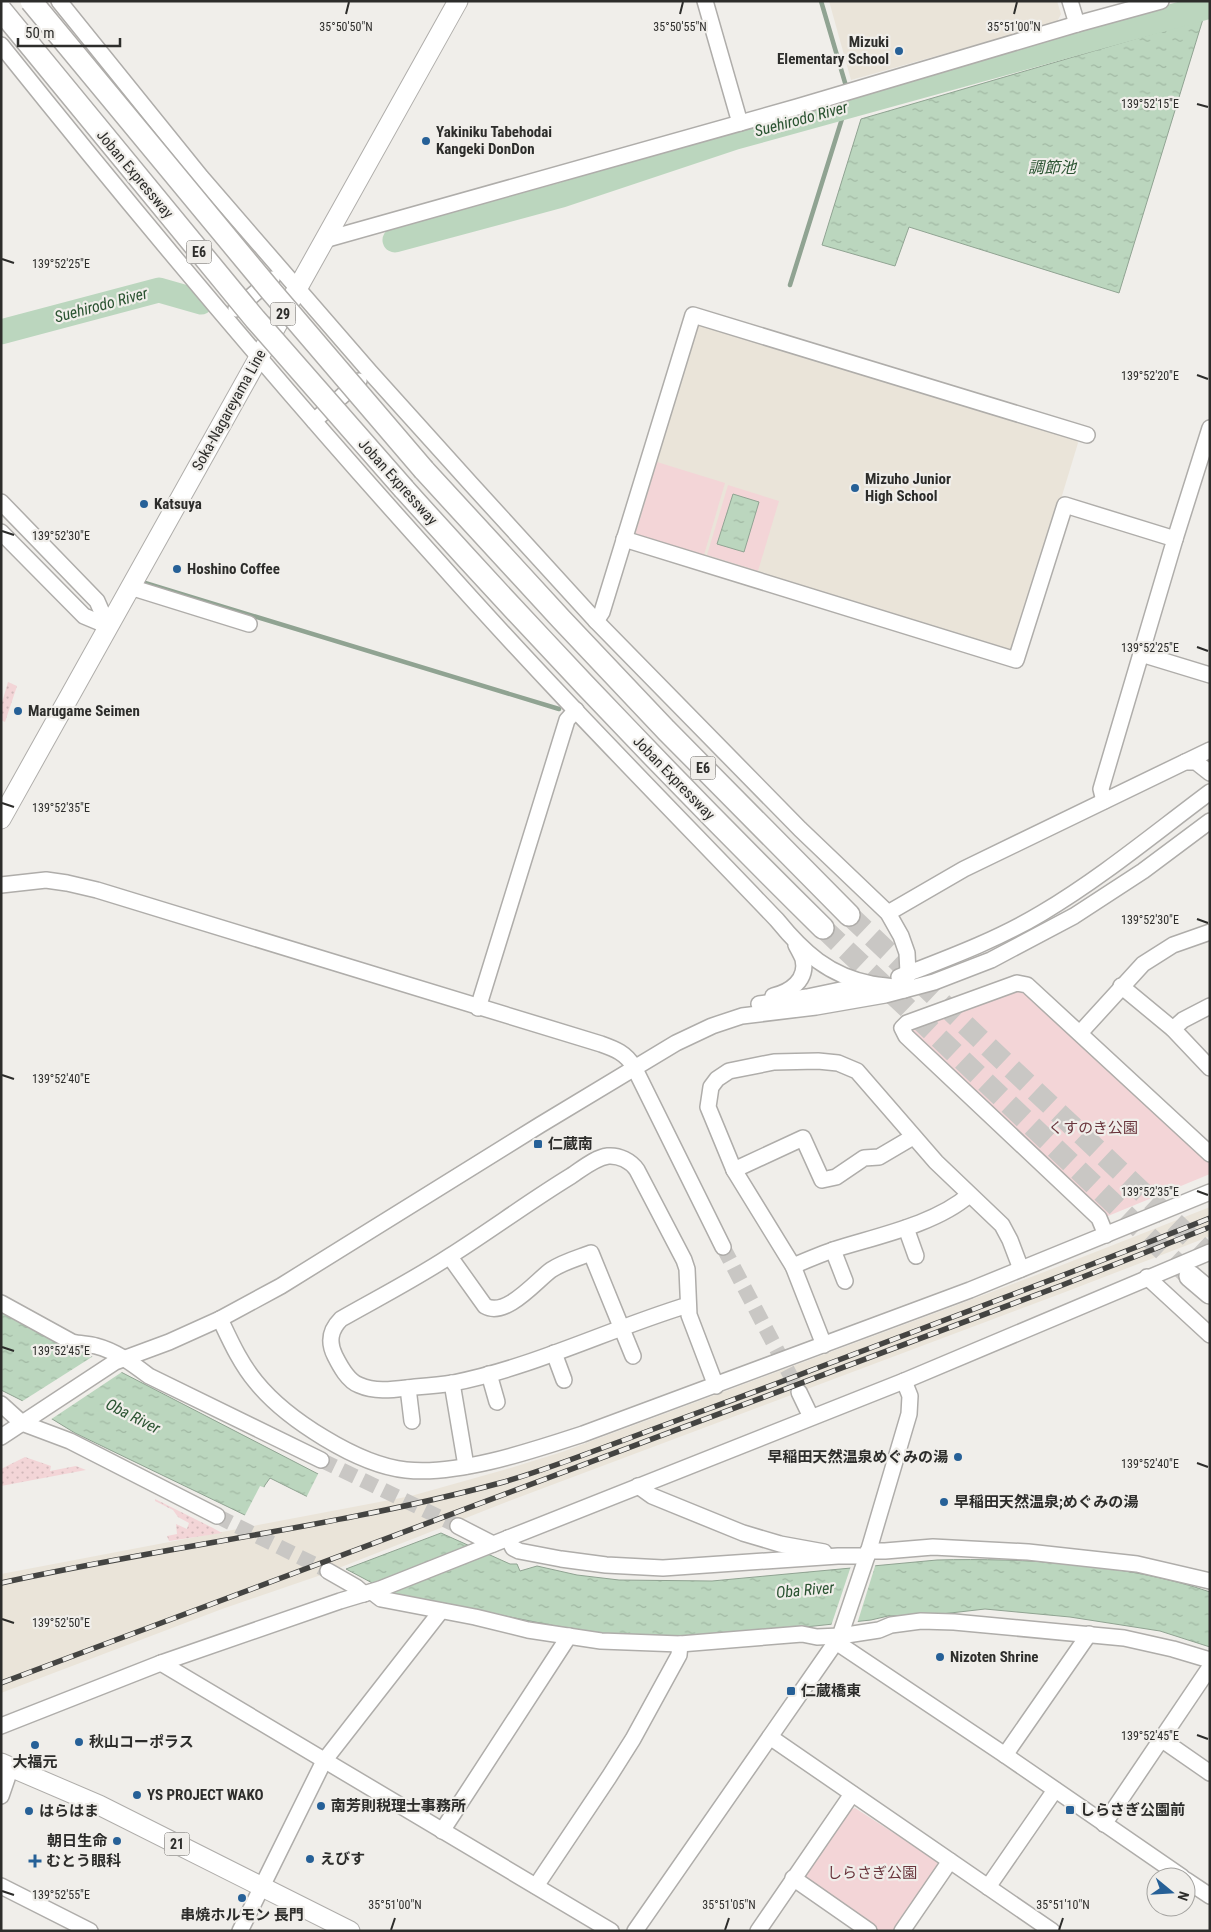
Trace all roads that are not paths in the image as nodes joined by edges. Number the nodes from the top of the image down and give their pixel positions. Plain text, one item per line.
1 (31, 1) edge
2 (59, 1) edge
3 (458, 1) edge
4 (705, 1) edge
5 (1070, 1) edge
6 (1162, 1) edge
7 (1, 10) edge
8 (1077, 24) junction
9 (1, 45) edge
10 (740, 123) junction
11 (324, 240) junction
12 (282, 270) junction
13 (297, 288) junction
14 (226, 318) junction
15 (259, 358) junction
16 (370, 372) junction
17 (314, 421) junction
18 (1210, 428) edge
19 (1086, 435) dead end
20 (1, 502) edge
21 (1, 532) edge
22 (624, 539) junction
23 (1175, 539) junction
24 (130, 587) junction
25 (596, 621) junction
26 (249, 624) dead end
27 (108, 626) junction
28 (1141, 654) junction
29 (1210, 676) edge
30 (576, 710) junction
31 (1210, 750) edge
32 (1185, 762) junction
33 (1210, 773) edge
34 (1210, 792) edge
35 (1104, 801) junction
36 (1, 819) edge
37 (1210, 821) edge
38 (1, 885) edge
39 (888, 913) junction
40 (849, 915) tunnel mouth
41 (823, 928) tunnel mouth
42 (1210, 932) edge
43 (794, 941) junction
44 (908, 974) junction
45 (872, 984) junction
46 (1121, 986) junction
47 (904, 990) junction
48 (752, 1005) junction
49 (1210, 1006) edge
50 (478, 1008) junction
51 (1173, 1029) junction
52 (1080, 1034) junction
53 (676, 1043) junction
54 (634, 1067) junction
55 (1210, 1068) edge
56 (913, 1136) junction
57 (1210, 1154) edge
58 (734, 1170) junction
59 (1210, 1192) edge
60 (970, 1195) junction
61 (906, 1228) junction
62 (1106, 1235) junction
63 (723, 1247) tunnel mouth
64 (834, 1250) junction
65 (1210, 1252) edge
66 (450, 1256) junction
67 (916, 1256) dead end
68 (793, 1266) junction
69 (1021, 1269) junction
70 (1148, 1276) junction
71 (1190, 1276) tunnel mouth
72 (845, 1281) dead end
73 (1210, 1293) edge
74 (1, 1303) edge
75 (688, 1305) junction
76 (220, 1319) junction
77 (621, 1328) junction
78 (1210, 1335) edge
79 (824, 1345) junction
80 (554, 1353) junction
81 (633, 1356) dead end
82 (120, 1360) junction
83 (489, 1374) junction
84 (564, 1380) dead end
85 (904, 1381) junction
86 (452, 1383) junction
87 (716, 1386) junction
88 (408, 1388) junction
89 (799, 1392) tunnel mouth
90 (497, 1402) dead end
91 (1, 1404) edge
92 (810, 1416) junction
93 (28, 1420) junction
94 (412, 1421) dead end
95 (1, 1437) edge
96 (321, 1460) tunnel mouth
97 (466, 1466) junction
98 (638, 1486) junction
99 (217, 1516) tunnel mouth
100 (458, 1526) tunnel mouth
101 (508, 1538) junction
102 (487, 1546) junction
103 (838, 1556) junction
104 (867, 1556) junction
105 (328, 1572) tunnel mouth
106 (1210, 1581) edge
107 (372, 1592) junction
108 (441, 1611) junction
109 (1088, 1634) junction
110 (840, 1635) junction
111 (569, 1636) junction
112 (680, 1644) junction
113 (1210, 1660) edge
114 (161, 1663) junction
115 (1210, 1667) edge
116 (1, 1726) edge
117 (770, 1738) junction
118 (1161, 1739) junction
119 (1005, 1755) junction
120 (324, 1761) junction
121 (6, 1765) edge
122 (1210, 1773) edge
123 (1055, 1790) junction
124 (852, 1794) junction
125 (1, 1796) edge
126 (1104, 1824) junction
127 (442, 1831) junction
128 (950, 1861) junction
129 (1167, 1867) edge
130 (793, 1878) junction
131 (1, 1886) edge
132 (263, 1886) junction
133 (536, 1886) junction
134 (988, 1887) junction
135 (1196, 1887) edge
136 (1210, 1896) edge
137 (1035, 1926) edge
138 (73, 1927) edge
139 (90, 1931) edge
140 (240, 1931) edge
141 (350, 1931) edge
142 (611, 1931) edge
143 (636, 1931) edge
144 (758, 1931) edge
145 (869, 1931) edge
146 (902, 1931) edge
147 (1052, 1931) edge

1 - 40 highway, Joban Expressway / E6, bridge
2 - 12 street
3 - 11 main road, Soka-Nagareyama Line / 29
4 - 10 street
5 - 8 street
6 - 8 street
7 - 41 highway, Joban Expressway / E6, bridge
8 - 10 street
9 - 14 street
10 - 11 street
11 - 13 main road, Soka-Nagareyama Line / 29
12 - 13 street
12 - 14 street
13 - 15 main road, Soka-Nagareyama Line / 29
13 - 16 street
14 - 15 street
15 - 17 street
15 - 24 main road, Soka-Nagareyama Line / 29
16 - 17 street
16 - 25 street
17 - 30 street
18 - 23 street
19 - 22 street
20 - 27 street
21 - 27 street
22 - 23 street
22 - 25 street
23 - 28 street
24 - 26 street
24 - 27 main road, Soka-Nagareyama Line / 29
25 - 39 street
27 - 36 main road, Soka-Nagareyama Line / 29
28 - 29 street
28 - 35 street
30 - 43 street
30 - 50 street
31 - 32 street
32 - 33 street
32 - 35 street
34 - 44 street
35 - 39 street
37 - 47 street
38 - 50 street
39 - 44 street
42 - 46 street
43 - 45 street
43 - 48 street
44 - 45 street
44 - 47 street
45 - 47 street
45 - 48 street
46 - 51 street
46 - 52 street
47 - 53 street
48 - 53 street
49 - 51 street
50 - 54 street
51 - 55 street
52 - 57 street
52 - 62 street
53 - 54 street
54 - 63 street
54 - 76 street
56 - 58 street
56 - 58 street
56 - 60 street
58 - 68 street
59 - 62 street
60 - 61 street
60 - 69 street
61 - 64 street
61 - 67 street
62 - 69 street
64 - 68 street
64 - 72 street
65 - 70 street
66 - 75 street
66 - 77 street
66 - 88 street
68 - 79 street
69 - 79 street
70 - 78 street
70 - 85 street
71 - 73 highway
74 - 82 street
75 - 77 street
75 - 87 street
76 - 82 street
76 - 97 street
77 - 80 street
77 - 81 street
79 - 87 street
80 - 83 street
80 - 84 street
82 - 93 street
82 - 96 street
83 - 86 street
83 - 90 street
85 - 92 street
85 - 104 street
86 - 88 street
86 - 97 street
87 - 97 street
88 - 94 street
89 - 92 street
91 - 93 street
92 - 98 street
93 - 95 street
93 - 99 street
98 - 101 street
98 - 103 street
100 - 102 street
101 - 102 street
101 - 103 street
102 - 107 street
103 - 104 street
104 - 106 street
104 - 110 street
105 - 107 street
107 - 108 street
107 - 114 street
108 - 111 street
108 - 120 street
109 - 110 street
109 - 113 street
109 - 119 street
110 - 112 street
110 - 117 street
110 - 119 street
111 - 112 street
111 - 127 street
112 - 133 street
114 - 116 street
114 - 120 street
115 - 118 street
117 - 124 street
117 - 143 street
118 - 122 street
118 - 126 street
119 - 123 street
120 - 127 street
120 - 132 street
121 - 125 street
121 - 132 main road, 21
123 - 126 street
123 - 134 street
124 - 128 street
124 - 130 street
126 - 129 street
127 - 133 street
128 - 134 street
128 - 146 street
130 - 144 street
130 - 145 street
131 - 138 street
132 - 140 street
132 - 141 main road, 21
133 - 142 street
134 - 137 street
135 - 136 street
137 - 147 street
138 - 139 street

